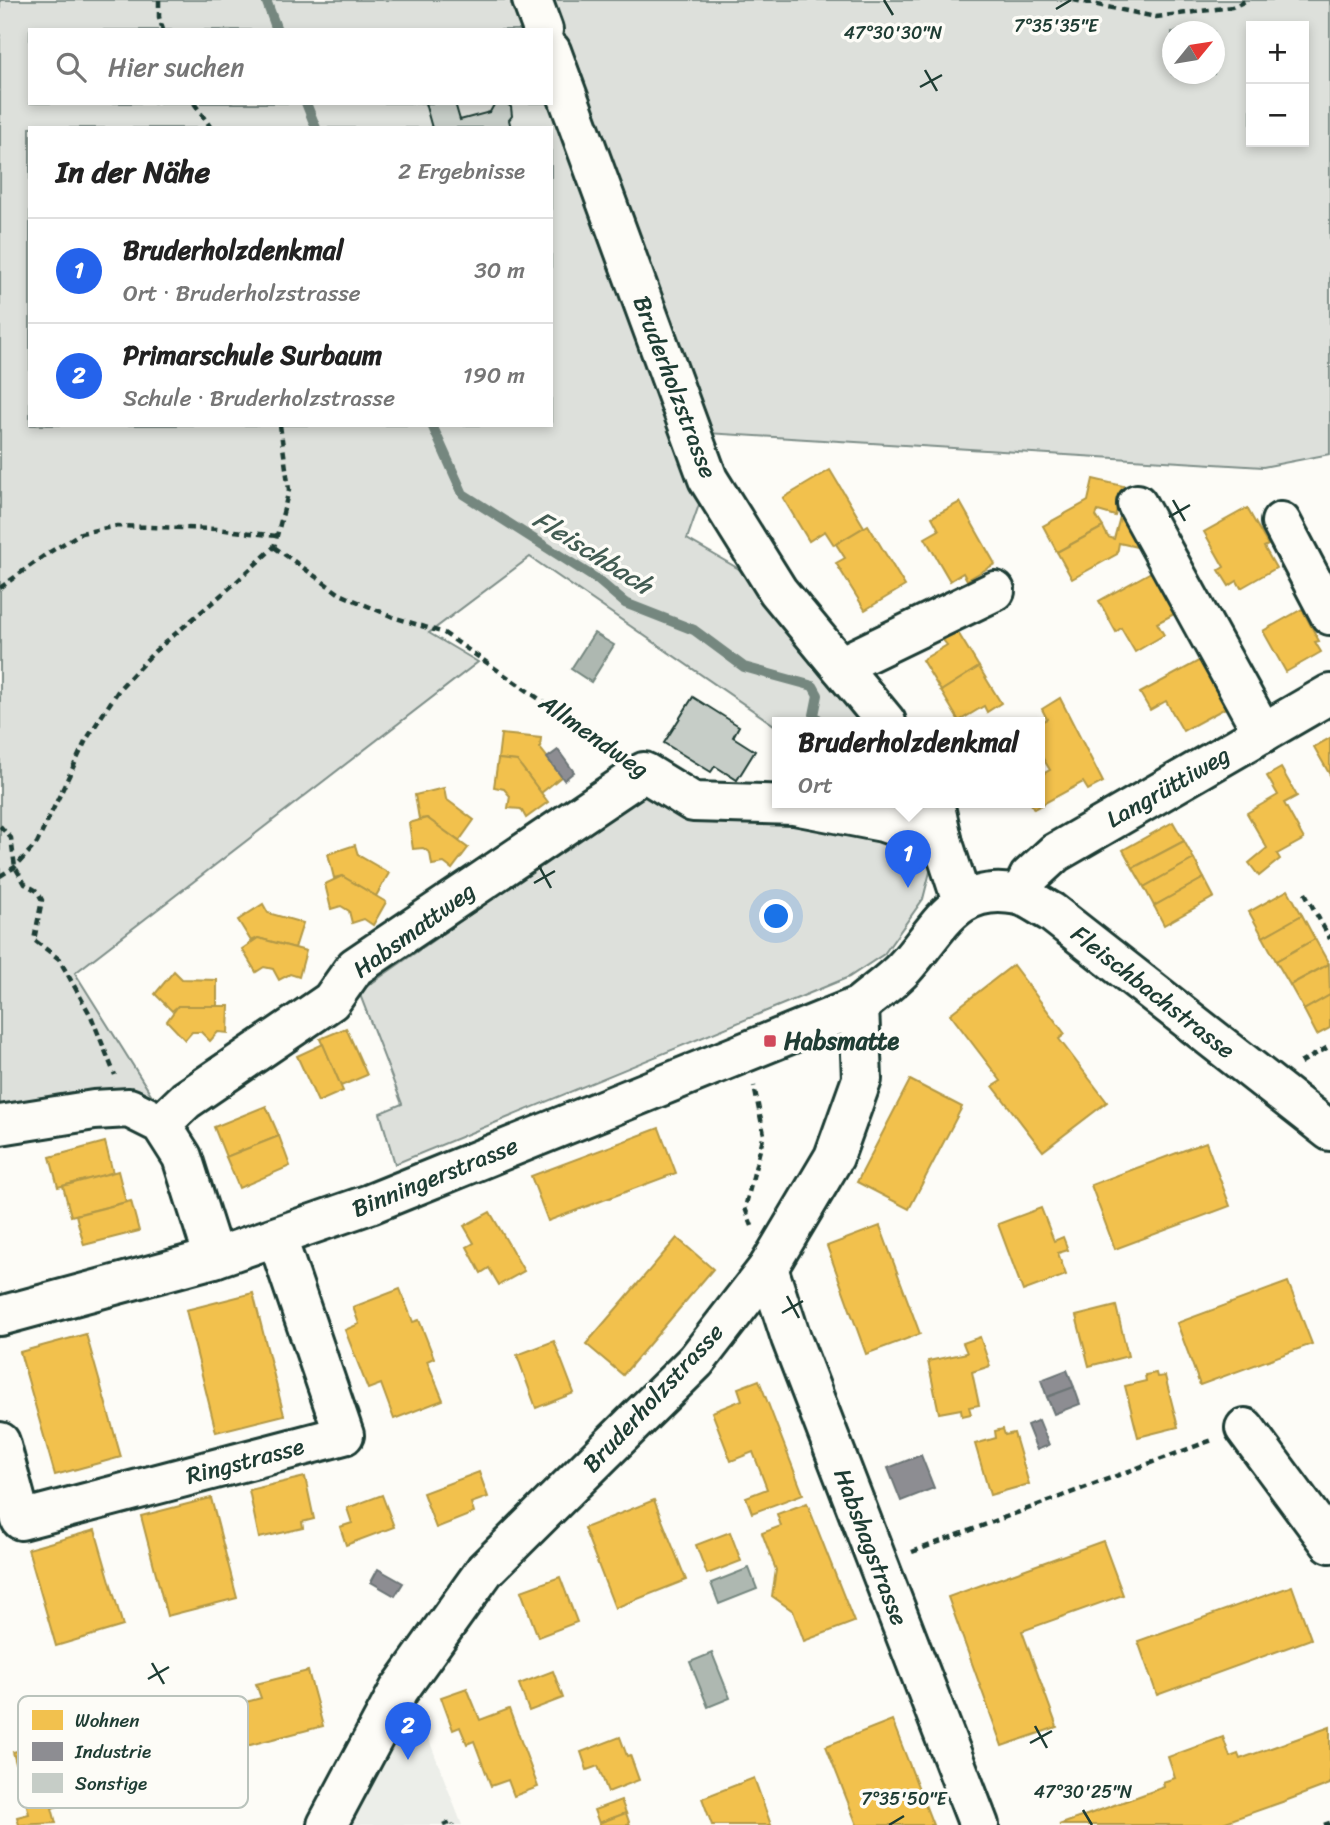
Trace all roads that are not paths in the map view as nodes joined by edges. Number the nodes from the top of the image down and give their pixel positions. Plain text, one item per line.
1 (532, 0) edge
2 (542, 28) edge
3 (553, 56) edge
4 (1137, 504) dead end
5 (1281, 523) dead end
6 (995, 591) dead end
7 (1330, 615) edge
8 (840, 666) junction
9 (1330, 694) edge
10 (882, 717) edge
11 (1263, 733) junction
12 (644, 772) joint
13 (772, 804) edge
14 (814, 808) edge
15 (935, 808) edge
16 (943, 843) junction
17 (1020, 895) junction
18 (962, 901) junction
19 (859, 1006) junction
20 (145, 1116) junction
21 (0, 1125) edge
22 (1330, 1131) edge
23 (277, 1237) junction
24 (214, 1258) junction
25 (768, 1268) junction
26 (0, 1315) edge
27 (1245, 1428) road end
28 (0, 1442) edge
29 (1330, 1544) edge
30 (327, 1825) edge
31 (979, 1825) edge

1 - 2 street
3 - 8 street, Bruderholzstrasse
4 - 11 street
5 - 7 street
6 - 8 street
8 - 10 street, Bruderholzstrasse
9 - 11 street, Langrüttiweg
11 - 17 street, Langrüttiweg
12 - 13 street, Allmendweg
12 - 20 street, Habsmattweg
14 - 16 street, Allmendweg
15 - 16 street
16 - 18 street
17 - 18 street, Fleischbachstrasse
17 - 22 street, Fleischbachstrasse
18 - 19 street
19 - 23 street, Binningerstrasse
19 - 25 street, Bruderholzstrasse
20 - 21 street
20 - 24 street
23 - 24 street, Binningerstrasse
23 - 28 street, Ringstrasse
24 - 26 street, Binningerstrasse
25 - 30 street, Bruderholzstrasse
25 - 31 street, Habshagstrasse
27 - 29 street

